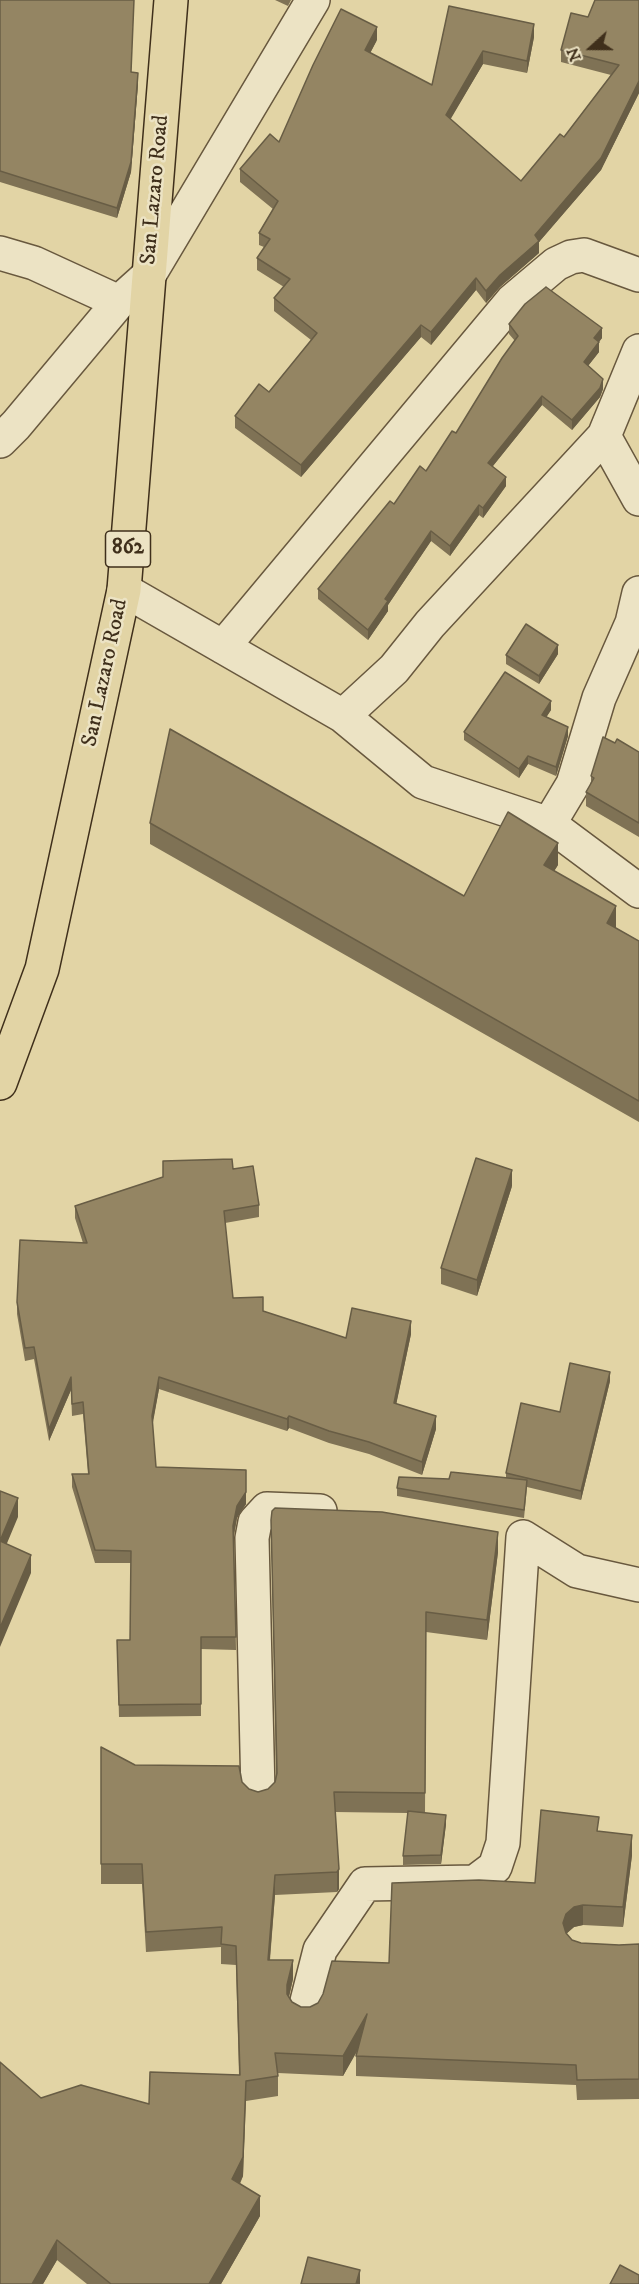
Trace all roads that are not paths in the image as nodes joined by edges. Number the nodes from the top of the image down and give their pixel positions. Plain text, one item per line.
1 (171, 0) edge
2 (313, 0) edge
3 (0, 253) edge
4 (149, 275) junction
5 (639, 275) edge
6 (119, 303) junction
7 (639, 351) edge
8 (604, 436) junction
9 (0, 441) edge
10 (639, 499) edge
11 (124, 590) junction
12 (639, 593) edge
13 (223, 647) junction
14 (343, 716) junction
15 (549, 824) junction
16 (639, 891) edge
17 (0, 1083) edge
18 (349, 1512) edge
19 (489, 1531) edge
20 (524, 1537) junction
21 (639, 1585) edge
22 (258, 1793) edge
23 (305, 2009) edge

1 - 4 main road, San Lazaro Road / 862
2 - 4 street
3 - 6 street
4 - 6 street
4 - 11 main road, San Lazaro Road / 862
5 - 13 street
6 - 9 street
7 - 8 street
8 - 10 street
8 - 14 street
11 - 13 street
11 - 17 main road, San Lazaro Road / 862
12 - 15 street
13 - 14 street
14 - 15 street
15 - 16 street
18 - 22 street
19 - 20 street
20 - 21 street
20 - 23 street

